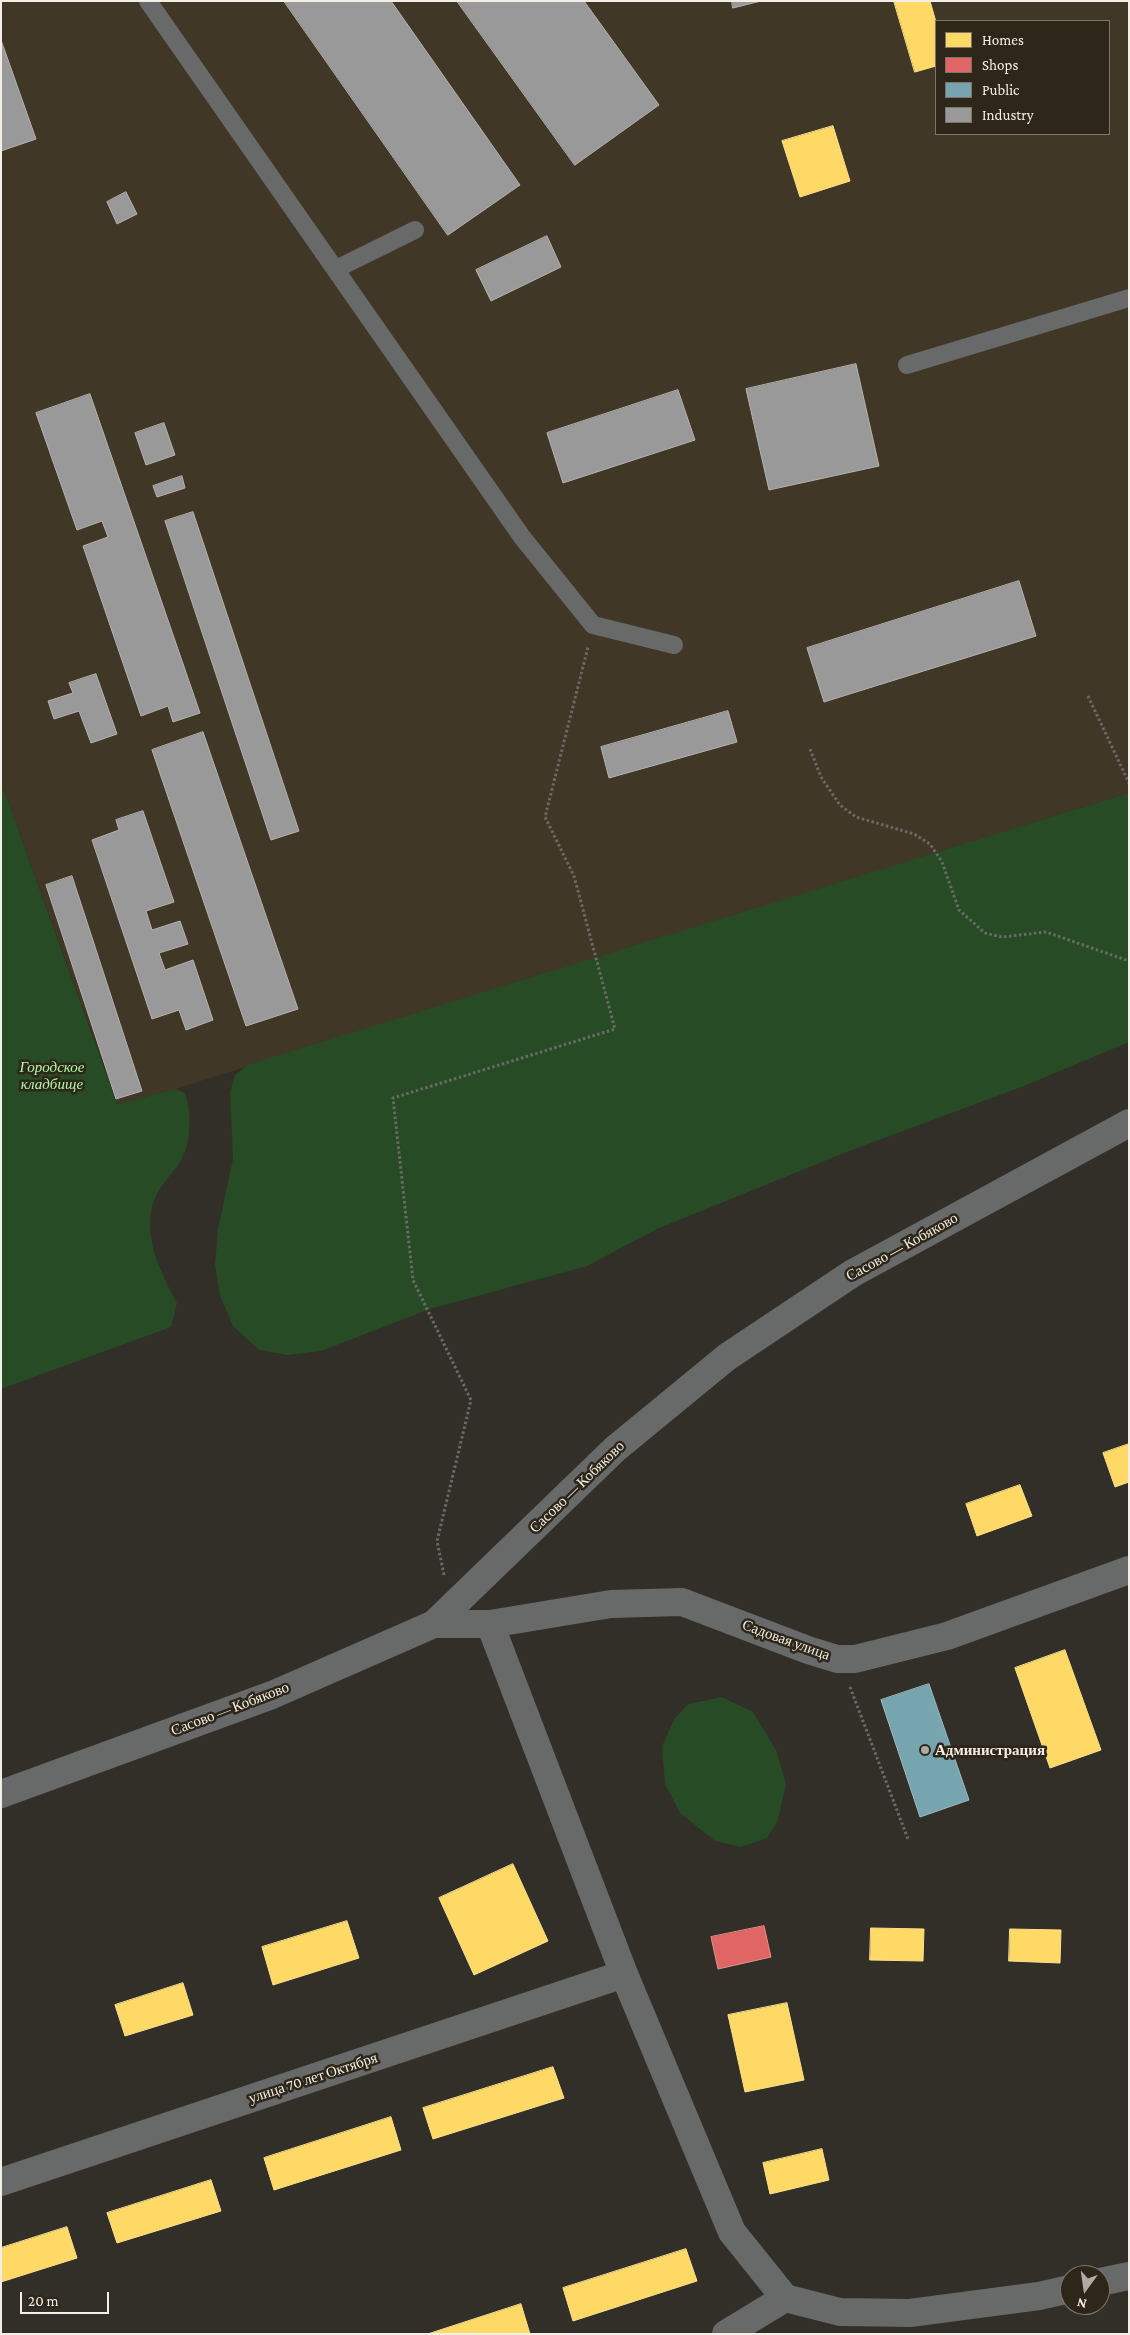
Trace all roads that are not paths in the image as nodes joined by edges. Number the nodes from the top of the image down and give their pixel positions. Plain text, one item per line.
1 (148, 1) edge
2 (415, 230) dead end
3 (336, 269) junction
4 (1129, 298) edge
5 (907, 365) dead end
6 (674, 645) dead end
7 (1129, 1123) edge
8 (1129, 1570) edge
9 (442, 1616) junction
10 (490, 1624) junction
11 (1, 1794) edge
12 (624, 1974) junction
13 (1, 2182) edge
14 (1129, 2276) edge
15 (1110, 2280) edge
16 (1060, 2291) edge
17 (785, 2298) junction
18 (914, 2323) edge
19 (726, 2334) edge

1 - 3 lane
2 - 3 lane
3 - 6 lane
4 - 5 lane
7 - 9 street, Сасово — Кобяково
8 - 10 street, Садовая улица
9 - 10 street, Садовая улица
9 - 11 street, Сасово — Кобяково
10 - 12 street
12 - 13 street, улица 70 лет Октября
12 - 17 street
14 - 15 street
16 - 18 street
17 - 18 street
17 - 19 street

